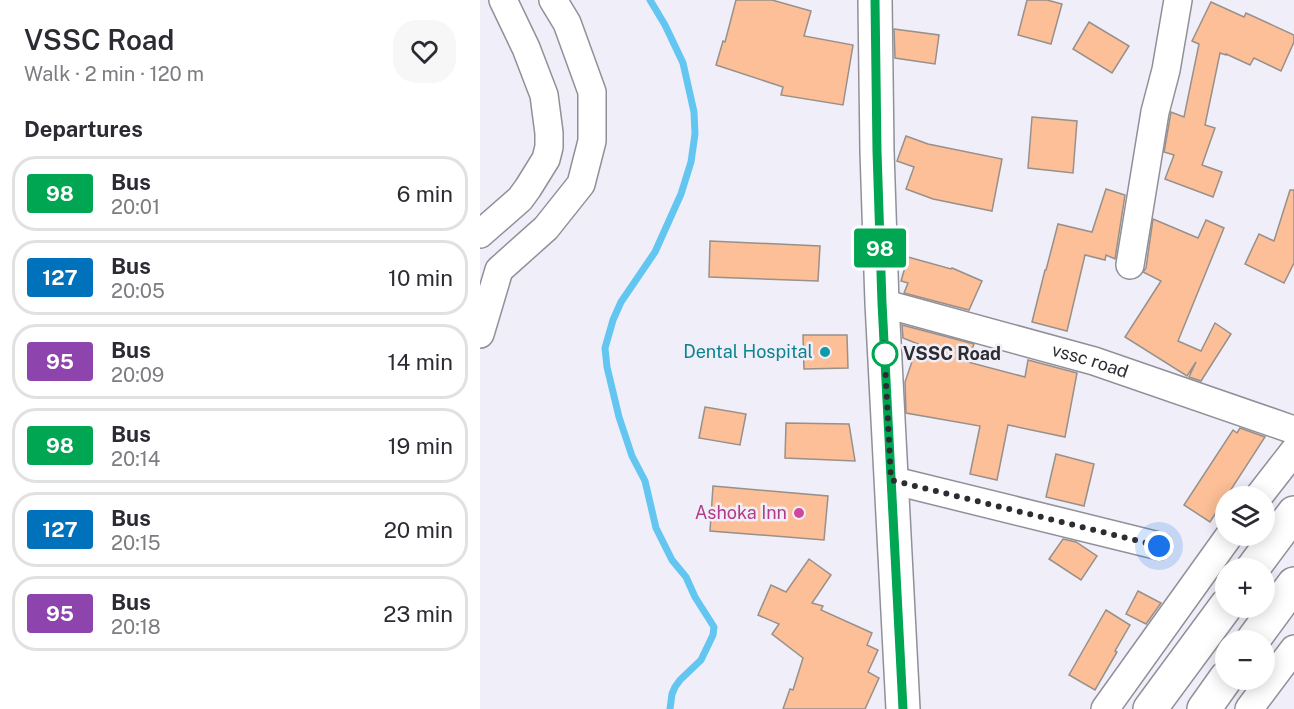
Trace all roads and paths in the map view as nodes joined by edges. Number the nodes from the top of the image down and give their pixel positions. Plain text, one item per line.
1 (503, 0) edge
2 (553, 0) edge
3 (875, 0) edge
4 (1178, 0) edge
5 (480, 234) edge
6 (1130, 265) dead end
7 (882, 303) junction
8 (480, 334) edge
9 (1294, 430) edge
10 (1294, 451) edge
11 (891, 480) junction
12 (1267, 486) edge
13 (1294, 513) edge
14 (1159, 546) dead end
15 (1222, 546) edge
16 (1260, 558) edge
17 (1294, 584) edge
18 (1217, 618) edge
19 (1260, 630) edge
20 (1294, 649) edge
21 (1217, 690) edge
22 (903, 709) edge
23 (1105, 709) edge
24 (1150, 709) edge
25 (1204, 709) edge
26 (1249, 709) edge

1 - 5 street
2 - 8 street
3 - 7 main road
4 - 6 street
7 - 9 street, vssc road
7 - 11 main road
10 - 12 street
11 - 14 street
11 - 22 main road
13 - 16 main road
15 - 23 street
17 - 19 main road
18 - 24 main road
20 - 26 street
21 - 25 main road

